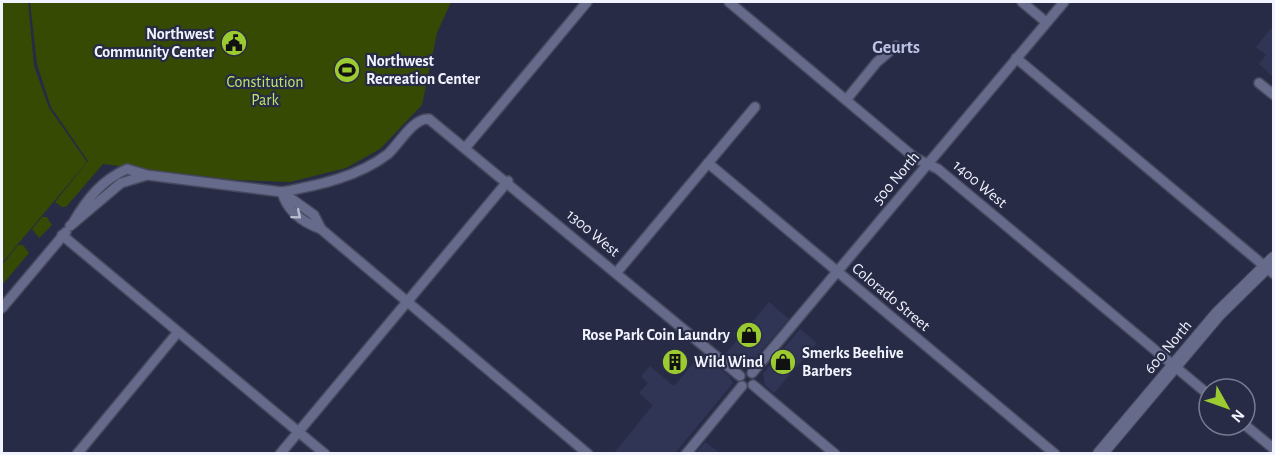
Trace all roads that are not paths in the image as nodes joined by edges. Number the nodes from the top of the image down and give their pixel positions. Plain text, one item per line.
1 (587, 2) edge
2 (729, 2) edge
3 (1022, 2) edge
4 (1064, 2) edge
5 (1046, 22) junction
6 (896, 46) dead end
7 (1016, 58) junction
8 (1259, 83) dead end
9 (1274, 95) edge
10 (846, 100) junction
11 (755, 107) dead end
12 (466, 147) junction
13 (708, 163) junction
14 (927, 164) junction
15 (147, 175) junction
16 (508, 182) junction
17 (282, 192) junction
18 (70, 226) junction
19 (62, 236) junction
20 (1271, 266) edge
21 (838, 271) junction
22 (616, 272) junction
23 (407, 302) junction
24 (2, 308) edge
25 (178, 332) junction
26 (1174, 366) junction
27 (753, 373) junction
28 (740, 375) junction
29 (753, 385) junction
30 (1197, 385) edge
31 (742, 386) junction
32 (298, 432) junction
33 (1257, 435) edge
34 (1274, 449) edge
35 (77, 453) edge
36 (280, 453) edge
37 (325, 453) edge
38 (588, 453) edge
39 (686, 453) edge
40 (835, 453) edge
41 (1055, 453) edge
42 (1100, 453) edge

1 - 12 street
2 - 10 street, 1400 West
3 - 5 street
4 - 5 street, 500 North
5 - 7 street, 500 North
6 - 10 street
7 - 14 street, 500 North
7 - 20 street
8 - 9 street
10 - 14 street, 1400 West
11 - 13 street
12 - 16 street, 1300 West
12 - 17 street, 1300 West
13 - 21 street, Colorado Street
13 - 22 street
14 - 21 street, 500 North
14 - 26 street, 1400 West
15 - 17 street
15 - 18 street
15 - 18 street
16 - 22 street, 1300 West
16 - 23 street
17 - 23 street
18 - 19 street
19 - 24 street
19 - 25 street
20 - 26 main road, 600 North
21 - 27 street, 500 North
21 - 41 street, Colorado Street
22 - 28 street, 1300 West
23 - 32 street
23 - 38 street
25 - 32 street
25 - 35 street
26 - 30 street, 1400 West
26 - 42 main road, 600 North
27 - 28 street
27 - 29 street
28 - 31 street
29 - 31 street
29 - 40 street
31 - 39 street
32 - 36 street
32 - 37 street
33 - 34 street

